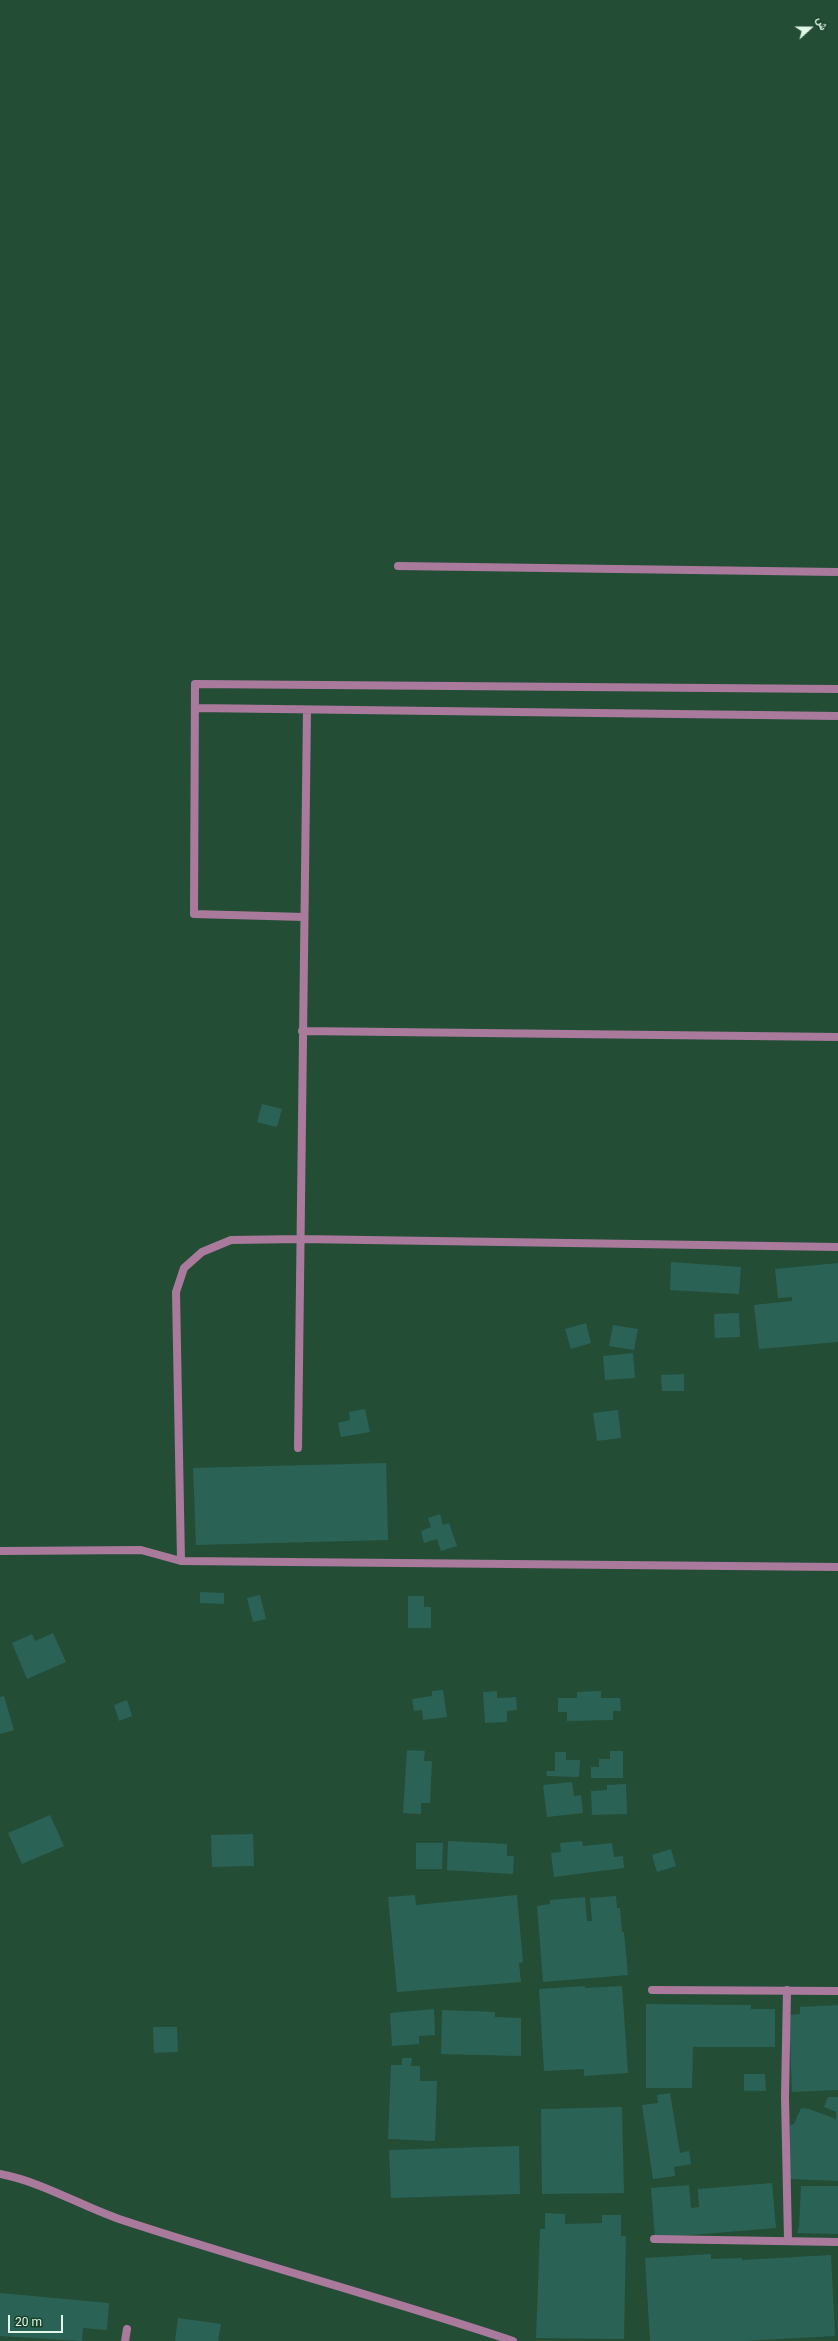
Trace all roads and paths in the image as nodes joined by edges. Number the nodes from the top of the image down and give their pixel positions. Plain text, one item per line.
1 (398, 566) dead end
2 (838, 572) edge
3 (838, 689) edge
4 (195, 708) junction
5 (307, 710) junction
6 (838, 716) edge
7 (304, 917) junction
8 (302, 1031) junction
9 (838, 1037) edge
10 (300, 1239) junction
11 (838, 1247) edge
12 (298, 1448) dead end
13 (0, 1551) edge
14 (181, 1561) junction
15 (838, 1567) edge
16 (652, 1990) dead end
17 (787, 1990) junction
18 (838, 1991) edge
19 (0, 2174) edge
20 (654, 2239) dead end
21 (788, 2240) junction
22 (838, 2242) edge
23 (127, 2329) dead end
24 (124, 2341) edge
25 (513, 2341) edge

1 - 2 street
3 - 4 street
4 - 5 street
4 - 7 street
5 - 6 street
5 - 7 street
7 - 8 street
8 - 9 street
8 - 10 street
10 - 11 street
10 - 12 street
10 - 14 street
13 - 14 street
14 - 15 street
16 - 17 street
17 - 18 street
17 - 21 street
19 - 25 street
20 - 21 street
21 - 22 street
23 - 24 street

